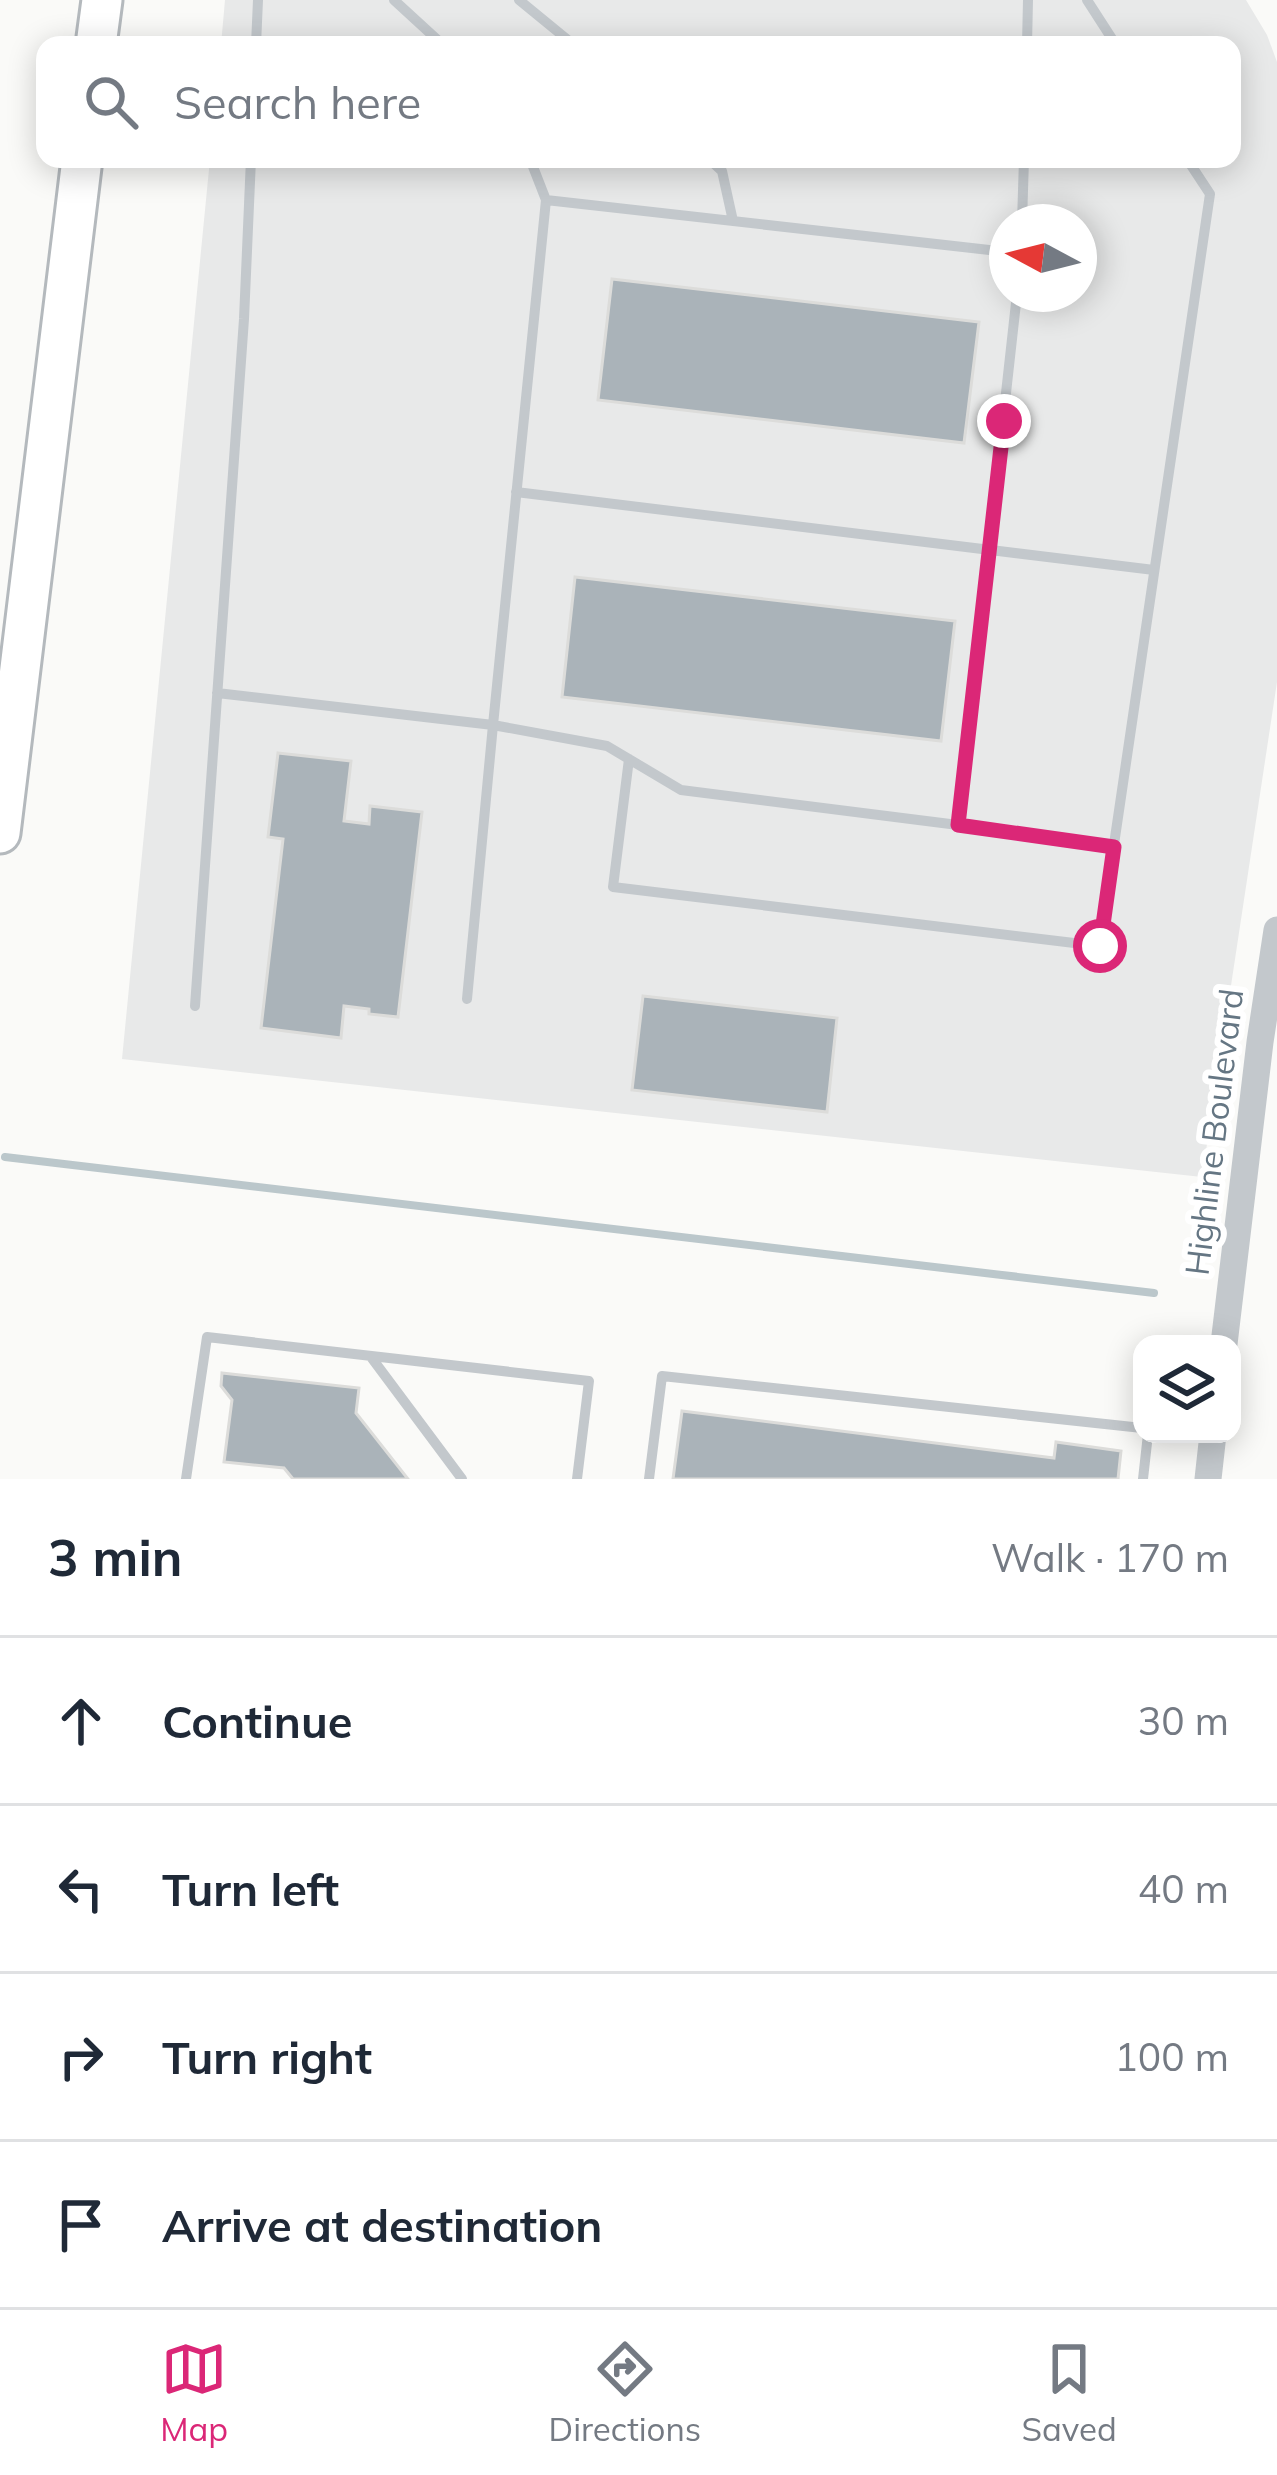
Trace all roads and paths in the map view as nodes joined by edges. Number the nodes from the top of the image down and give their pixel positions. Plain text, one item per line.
1 (102, 0) edge
2 (258, 0) edge
3 (394, 0) edge
4 (519, 0) edge
5 (1028, 0) edge
6 (1088, 0) edge
7 (97, 36) edge
8 (256, 36) edge
9 (433, 36) edge
10 (563, 36) edge
11 (1027, 36) edge
12 (1110, 36) edge
13 (81, 168) edge
14 (251, 168) edge
15 (534, 168) edge
16 (719, 168) edge
17 (1024, 168) edge
18 (1193, 168) edge
19 (546, 200) junction
20 (1023, 204) edge
21 (733, 221) junction
22 (989, 250) edge
23 (1015, 312) edge
24 (516, 492) junction
25 (990, 548) junction
26 (1154, 570) junction
27 (217, 693) junction
28 (493, 725) junction
29 (629, 759) junction
30 (958, 825) junction
31 (0, 833) edge
32 (1114, 847) junction
33 (1277, 930) edge
34 (467, 999) dead end
35 (195, 1006) dead end
36 (1225, 1335) edge
37 (370, 1356) junction
38 (1133, 1430) edge
39 (1144, 1443) edge
40 (1212, 1443) edge
41 (186, 1479) edge
42 (462, 1479) edge
43 (577, 1479) edge
44 (649, 1479) edge
45 (1143, 1479) edge
46 (1208, 1479) edge

1 - 7 highway
2 - 8 lane
3 - 9 lane
4 - 10 lane
5 - 11 lane
6 - 12 lane
13 - 31 highway
14 - 27 lane
15 - 19 lane
16 - 21 lane
17 - 20 lane
18 - 26 lane
19 - 21 lane
19 - 24 lane
21 - 22 lane
23 - 25 lane
24 - 25 lane
24 - 28 lane
25 - 26 lane
25 - 30 lane
26 - 32 lane
27 - 28 lane
27 - 35 lane
28 - 29 lane
28 - 34 lane
29 - 30 lane
29 - 32 lane
30 - 32 lane
33 - 36 street, Highline Boulevard
37 - 41 lane
37 - 42 lane
37 - 43 lane
38 - 44 lane
39 - 45 lane
40 - 46 street

